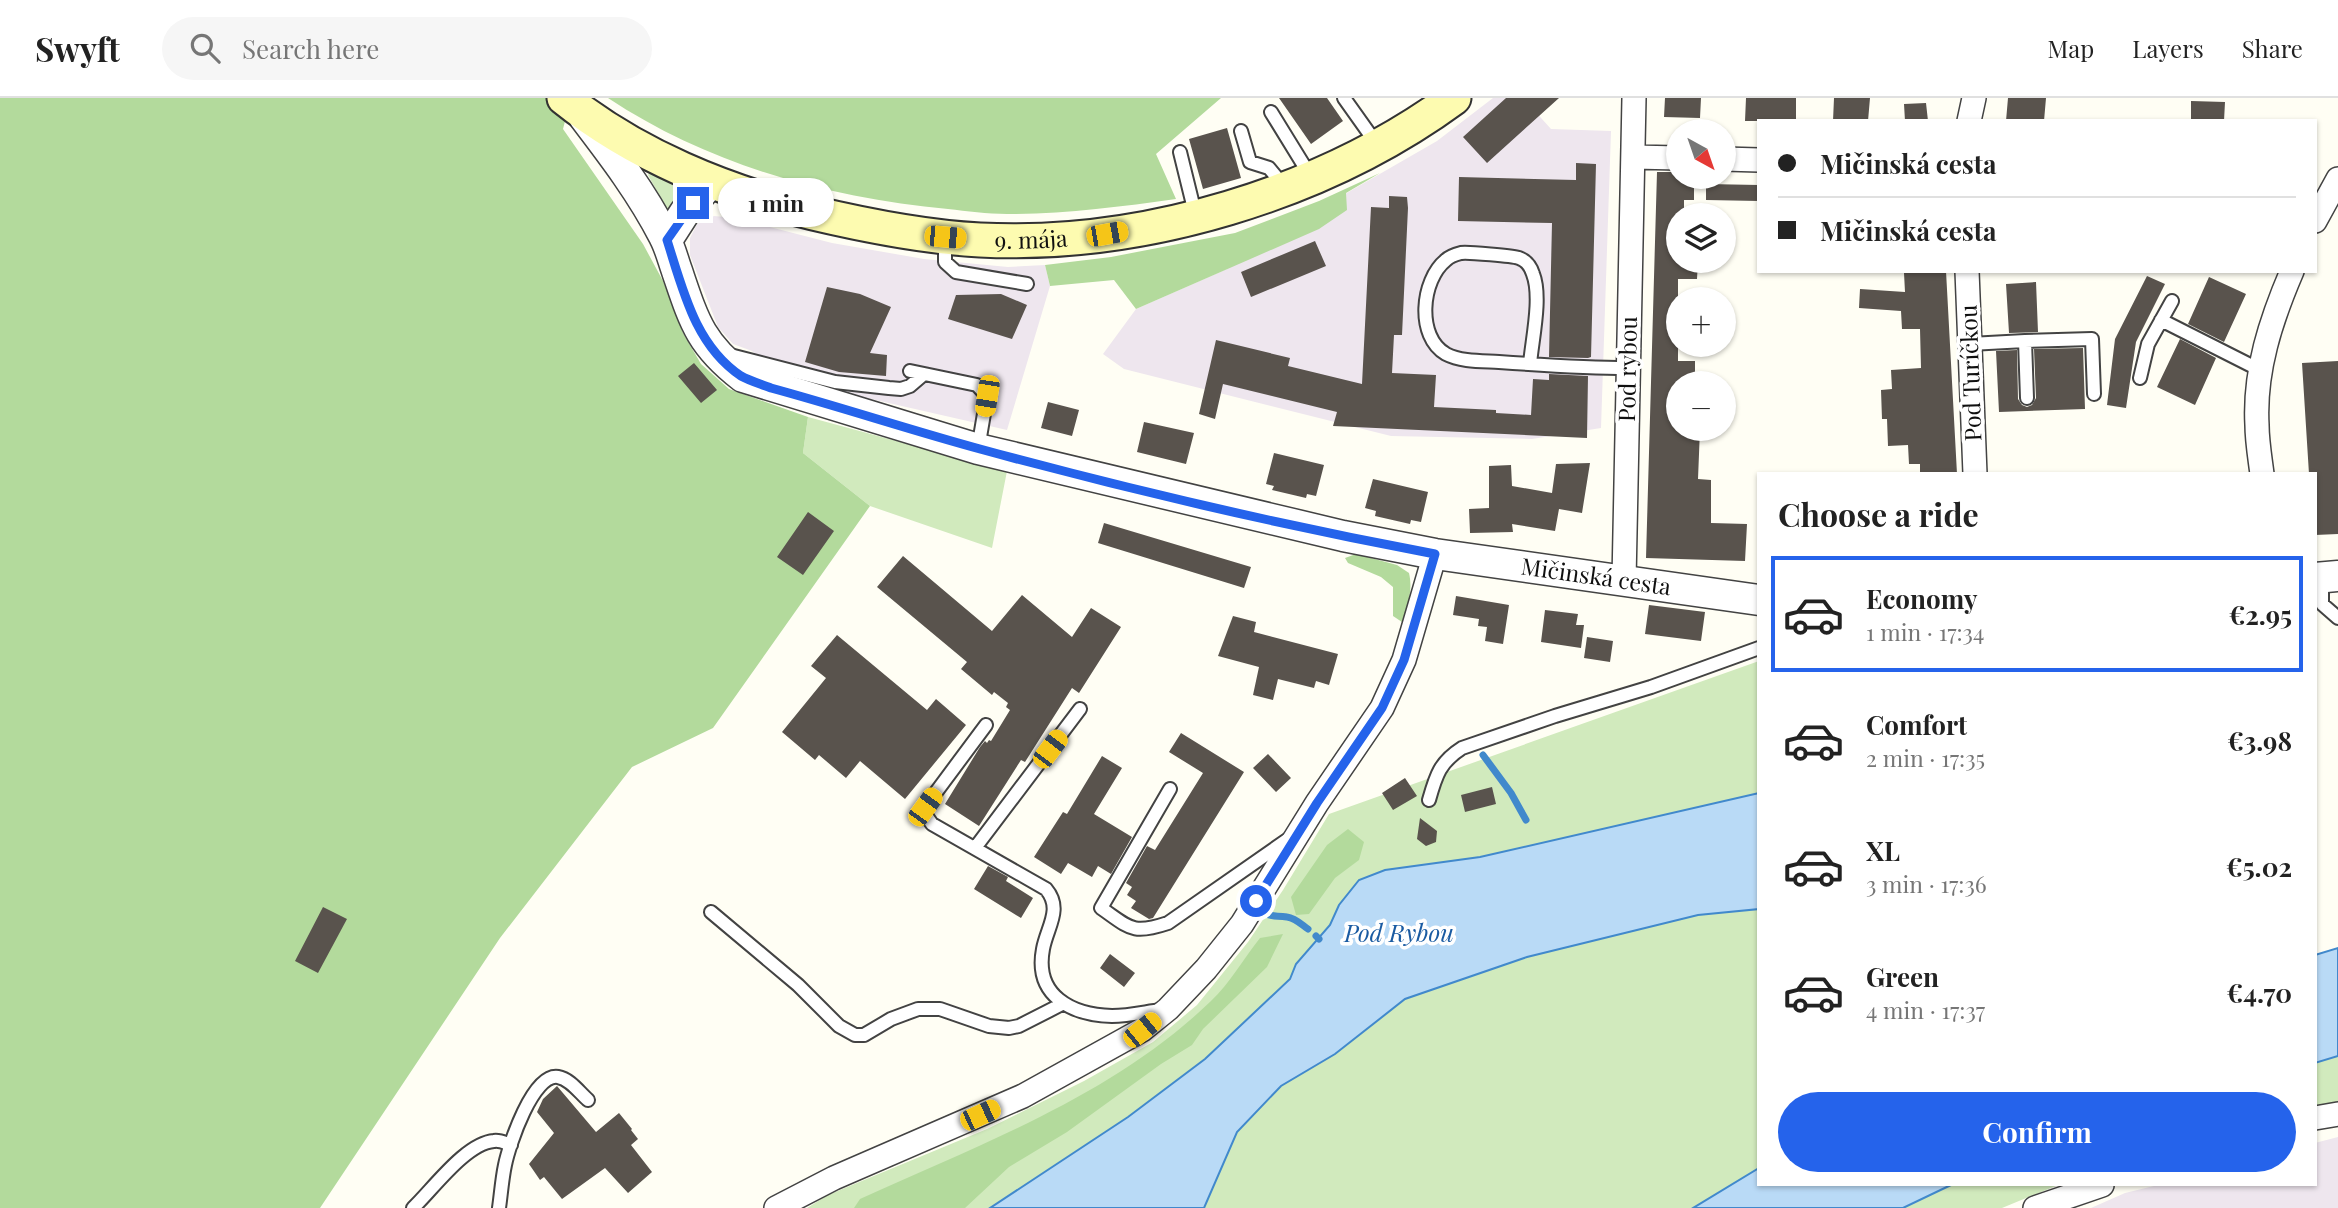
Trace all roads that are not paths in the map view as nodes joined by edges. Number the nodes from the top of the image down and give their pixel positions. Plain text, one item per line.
1 (1344, 98) edge
2 (1454, 98) edge
3 (1634, 98) edge
4 (1974, 98) edge
5 (571, 103) edge
6 (1271, 112) dead end
7 (1969, 119) edge
8 (1241, 131) dead end
9 (1378, 146) junction
10 (1180, 152) dead end
11 (1634, 157) junction
12 (1666, 158) edge
13 (1736, 159) edge
14 (1757, 160) edge
15 (712, 181) junction
16 (2330, 181) edge
17 (1298, 183) junction
18 (1196, 217) junction
19 (2317, 217) edge
20 (945, 237) junction
21 (667, 240) junction
22 (1967, 273) edge
23 (2291, 273) edge
24 (1027, 284) dead end
25 (2172, 301) dead end
26 (2161, 320) junction
27 (2025, 341) junction
28 (1970, 344) junction
29 (713, 350) junction
30 (1530, 364) junction
31 (1628, 368) junction
32 (2260, 370) junction
33 (911, 371) dead end
34 (925, 374) junction
35 (2140, 378) dead end
36 (2094, 394) dead end
37 (2027, 398) dead end
38 (978, 449) junction
39 (1975, 472) edge
40 (2262, 472) edge
41 (1435, 554) junction
42 (2325, 577) edge
43 (1624, 580) junction
44 (1757, 600) edge
45 (2338, 618) edge
46 (1757, 650) edge
47 (1080, 709) dead end
48 (986, 725) dead end
49 (1170, 789) dead end
50 (1429, 800) dead end
51 (1299, 832) junction
52 (975, 848) junction
53 (711, 912) dead end
54 (1062, 1004) junction
55 (1168, 1009) junction
56 (588, 1100) dead end
57 (2338, 1114) edge
58 (2317, 1118) edge
59 (511, 1145) junction
60 (2099, 1186) edge
61 (413, 1208) edge
62 (499, 1208) edge
63 (776, 1208) edge
64 (2035, 1208) edge

1 - 9 lane
2 - 9 main road, 9. mája
3 - 11 street, Pod rybou
4 - 7 street
5 - 15 main road, 9. mája
5 - 21 street, Mičinská cesta
6 - 17 lane
8 - 17 lane
9 - 17 main road, 9. mája
10 - 18 lane
11 - 12 street
11 - 31 street, Pod rybou
13 - 14 street
15 - 20 main road, 9. mája
15 - 21 street
16 - 19 street
17 - 18 main road, 9. mája
18 - 20 main road, 9. mája
20 - 24 lane
21 - 29 street, Mičinská cesta
22 - 28 street, Pod Turíčkou
23 - 32 street
25 - 26 lane
26 - 32 lane
26 - 35 lane
27 - 28 lane
27 - 36 lane
27 - 37 lane
28 - 39 street, Pod Turíčkou
29 - 34 lane
29 - 38 street, Mičinská cesta
30 - 30 lane
30 - 31 lane
31 - 43 street, Pod rybou
32 - 40 street
33 - 34 lane
34 - 38 lane
38 - 41 street, Mičinská cesta
41 - 43 street, Mičinská cesta
41 - 51 street
42 - 45 lane
43 - 44 street, Mičinská cesta
46 - 50 lane
47 - 52 lane
48 - 52 lane
49 - 51 lane
51 - 55 street
52 - 54 lane
53 - 54 lane
54 - 55 lane
55 - 63 street
56 - 59 lane
57 - 58 street
59 - 61 lane
59 - 62 lane
60 - 64 street

